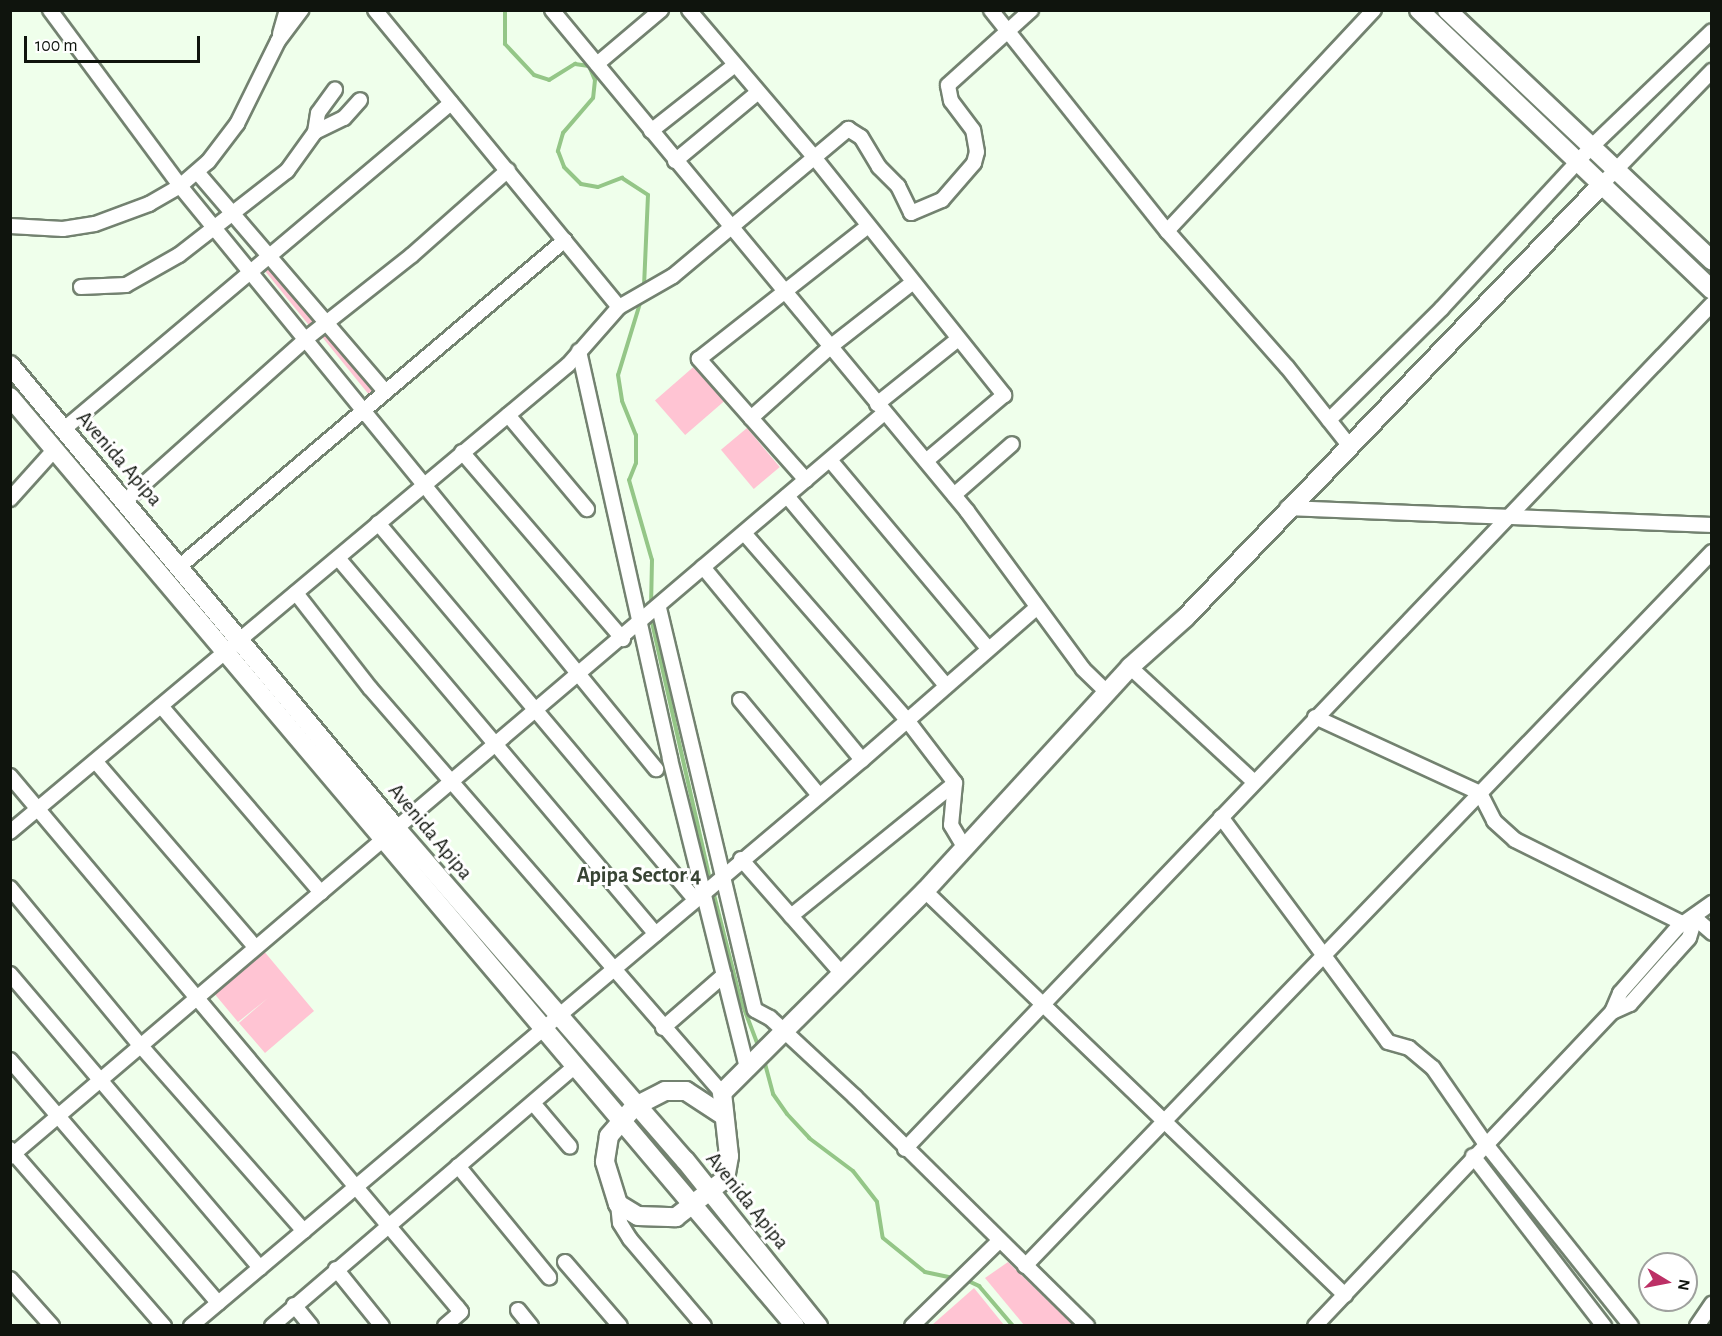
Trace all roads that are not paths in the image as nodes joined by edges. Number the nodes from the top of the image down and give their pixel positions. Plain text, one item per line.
1 (50, 10) edge
2 (287, 10) edge
3 (301, 10) edge
4 (375, 10) edge
5 (552, 10) edge
6 (661, 10) edge
7 (689, 10) edge
8 (991, 10) edge
9 (1031, 10) edge
10 (1374, 10) edge
11 (1419, 10) edge
12 (1447, 10) edge
13 (1712, 31) edge
14 (1010, 33) junction
15 (278, 41) junction
16 (597, 64) junction
17 (735, 65) junction
18 (1712, 71) edge
19 (335, 90) dead end
20 (758, 92) junction
21 (360, 100) dead end
22 (452, 103) junction
23 (651, 131) junction
24 (315, 132) junction
25 (1583, 155) junction
26 (814, 157) junction
27 (675, 161) junction
28 (508, 170) junction
29 (197, 172) junction
30 (1608, 177) junction
31 (180, 186) junction
32 (233, 214) junction
33 (10, 226) edge
34 (731, 226) junction
35 (867, 227) junction
36 (216, 229) junction
37 (1167, 231) junction
38 (565, 240) junction
39 (266, 255) junction
40 (1712, 261) edge
41 (251, 268) junction
42 (912, 284) junction
43 (81, 287) dead end
44 (1712, 290) edge
45 (784, 291) junction
46 (1712, 304) edge
47 (619, 307) junction
48 (326, 322) junction
49 (307, 338) junction
50 (958, 339) junction
51 (830, 347) junction
52 (579, 351) junction
53 (10, 365) edge
54 (385, 391) junction
55 (10, 396) edge
56 (364, 408) junction
57 (880, 409) junction
58 (508, 416) junction
59 (751, 418) junction
60 (1329, 420) junction
61 (64, 429) junction
62 (1012, 444) dead end
63 (1348, 444) junction
64 (55, 449) junction
65 (462, 452) junction
66 (830, 460) junction
67 (926, 461) junction
68 (806, 480) junction
69 (421, 485) junction
70 (954, 495) junction
71 (788, 496) junction
72 (10, 499) edge
73 (126, 500) junction
74 (1287, 508) junction
75 (587, 509) dead end
76 (1510, 516) junction
77 (378, 523) junction
78 (1712, 525) edge
79 (744, 533) junction
80 (1712, 552) edge
81 (338, 558) junction
82 (180, 566) junction
83 (703, 567) junction
84 (296, 593) junction
85 (659, 608) junction
86 (1036, 608) junction
87 (639, 624) junction
88 (623, 639) junction
89 (241, 640) junction
90 (988, 648) junction
91 (225, 653) junction
92 (1130, 667) junction
93 (581, 674) junction
94 (945, 684) junction
95 (1107, 692) junction
96 (741, 700) dead end
97 (161, 706) junction
98 (540, 710) junction
99 (1315, 717) junction
100 (907, 720) junction
101 (492, 743) junction
102 (862, 760) junction
103 (96, 762) junction
104 (656, 769) dead end
105 (10, 776) edge
106 (450, 778) junction
107 (1253, 781) junction
108 (955, 783) junction
109 (1480, 793) junction
110 (819, 795) junction
111 (38, 808) junction
112 (1221, 817) junction
113 (396, 828) junction
114 (10, 832) edge
115 (383, 842) junction
116 (965, 848) junction
117 (741, 859) junction
118 (722, 876) junction
119 (10, 888) edge
120 (925, 891) junction
121 (321, 893) junction
122 (699, 894) junction
123 (1712, 903) edge
124 (791, 916) junction
125 (1689, 921) junction
126 (1712, 933) edge
127 (656, 934) junction
128 (254, 946) junction
129 (1321, 956) junction
130 (613, 968) junction
131 (841, 973) junction
132 (10, 974) edge
133 (724, 975) junction
134 (195, 997) junction
135 (1044, 1009) junction
136 (552, 1023) junction
137 (663, 1028) junction
138 (784, 1032) junction
139 (140, 1044) junction
140 (10, 1060) edge
141 (578, 1065) junction
142 (747, 1067) junction
143 (102, 1081) junction
144 (722, 1094) junction
145 (533, 1103) junction
146 (629, 1111) junction
147 (722, 1114) junction
148 (58, 1117) junction
149 (1165, 1123) junction
150 (1485, 1143) junction
151 (570, 1147) dead end
152 (905, 1149) junction
153 (12, 1153) edge
154 (1473, 1156) junction
155 (458, 1167) junction
156 (356, 1188) junction
157 (712, 1193) junction
158 (618, 1204) junction
159 (696, 1206) junction
160 (388, 1224) junction
161 (304, 1231) junction
162 (999, 1241) junction
163 (565, 1262) dead end
164 (1025, 1266) junction
165 (260, 1268) junction
166 (336, 1269) junction
167 (549, 1277) dead end
168 (10, 1280) edge
169 (1345, 1295) junction
170 (218, 1303) junction
171 (294, 1305) junction
172 (1711, 1306) edge
173 (518, 1310) dead end
174 (793, 1325) edge
175 (52, 1326) edge
176 (164, 1326) edge
177 (191, 1326) edge
178 (272, 1326) edge
179 (311, 1326) edge
180 (382, 1326) edge
181 (445, 1326) edge
182 (531, 1326) edge
183 (620, 1326) edge
184 (704, 1326) edge
185 (818, 1326) edge
186 (912, 1326) edge
187 (1087, 1326) edge
188 (1315, 1326) edge
189 (1604, 1326) edge
190 (1631, 1326) edge
191 (1697, 1326) edge

1 - 31 street
2 - 15 street
3 - 15 street
4 - 22 street
5 - 16 street
6 - 16 street
7 - 17 street
8 - 14 street
9 - 14 street
10 - 37 street
11 - 25 street
12 - 25 street
13 - 25 street
14 - 26 street
14 - 37 street
15 - 29 street
16 - 23 street
17 - 20 street
17 - 23 street
18 - 30 street
19 - 24 street
20 - 26 street
20 - 27 street
21 - 24 street
22 - 28 street
22 - 39 street
23 - 27 street
24 - 32 street
25 - 30 street
25 - 60 street
26 - 34 street
26 - 35 street
27 - 34 street
28 - 38 street
28 - 48 street
29 - 31 street
29 - 32 street
30 - 40 street
30 - 44 street
30 - 63 street
31 - 33 street
31 - 36 street
32 - 36 street
32 - 39 street
34 - 45 street
34 - 47 street
35 - 42 street
35 - 45 street
36 - 41 street
36 - 43 street
37 - 60 street
38 - 47 street
38 - 54 street
39 - 41 street
39 - 48 street
41 - 49 street
41 - 61 street
42 - 50 street
42 - 51 street
45 - 51 street
45 - 59 street
46 - 76 street
47 - 52 street
48 - 49 street
48 - 54 street
49 - 56 street
49 - 73 street
50 - 57 street
50 - 67 street
51 - 57 street
51 - 59 street
52 - 58 street
52 - 87 street
53 - 61 street, Avenida Apipa
54 - 56 street
55 - 64 street, Avenida Apipa
56 - 69 street
56 - 82 street
57 - 66 street
57 - 67 street
58 - 65 street
58 - 75 street
59 - 68 street
60 - 63 street
61 - 73 street, Avenida Apipa
62 - 70 street
63 - 74 street
64 - 72 street
64 - 91 street, Avenida Apipa
65 - 69 street
65 - 88 street
66 - 68 street
66 - 90 street
67 - 70 street
68 - 71 street
69 - 77 street
69 - 93 street
70 - 86 street
71 - 79 street
71 - 94 street
73 - 82 street, Avenida Apipa
74 - 76 street
74 - 92 street
76 - 78 street
76 - 99 street
77 - 81 street
77 - 98 street
79 - 83 street
79 - 100 street
80 - 109 street
81 - 84 street
81 - 101 street
82 - 89 street, Avenida Apipa
83 - 85 street
83 - 102 street
84 - 89 street
84 - 106 street
85 - 87 street
85 - 118 street
86 - 90 street
86 - 95 street
87 - 88 street
87 - 122 street
88 - 93 street
89 - 91 street
89 - 113 street, Avenida Apipa
90 - 94 street
91 - 97 street
91 - 115 street, Avenida Apipa
92 - 95 street
92 - 107 street
93 - 98 street
93 - 104 street
94 - 100 street
95 - 116 street
96 - 110 street
97 - 103 street
97 - 121 street
98 - 101 street
98 - 122 street
99 - 107 street
99 - 109 street
100 - 102 street
100 - 108 street
101 - 106 street
101 - 127 street
102 - 110 street
103 - 111 street
103 - 128 street
105 - 111 street
106 - 113 street
106 - 130 street
107 - 112 street
108 - 116 street
108 - 124 street
109 - 125 street
109 - 129 street
110 - 117 street
111 - 114 street
111 - 134 street
112 - 129 street
112 - 135 street
113 - 115 street
113 - 136 street, Avenida Apipa
115 - 121 street
115 - 136 street, Avenida Apipa
116 - 120 street
117 - 118 street
117 - 124 street
118 - 122 street
118 - 138 street
119 - 139 street
120 - 131 street
120 - 135 street
121 - 128 street
122 - 127 street
122 - 133 street
123 - 125 street
124 - 131 street
125 - 126 street
125 - 150 street
127 - 130 street
128 - 134 street
129 - 149 street
129 - 150 street
130 - 136 street
130 - 137 street
131 - 138 street
132 - 143 street
133 - 137 street
133 - 142 street
134 - 139 street
134 - 156 street
135 - 149 street
135 - 152 street
136 - 141 street, Avenida Apipa
136 - 146 street, Avenida Apipa
136 - 156 street
137 - 144 street
138 - 142 street
138 - 152 street
139 - 143 street
139 - 161 street
140 - 148 street
141 - 145 street
141 - 146 street, Avenida Apipa
142 - 144 street
143 - 148 street
143 - 165 street
144 - 147 street
145 - 151 street
145 - 155 street
146 - 147 street
146 - 157 street, Avenida Apipa
146 - 158 street
146 - 159 street, Avenida Apipa
147 - 157 street
148 - 153 street
148 - 170 street
149 - 164 street
149 - 169 street
150 - 154 street
150 - 190 street
152 - 162 street
153 - 176 street
154 - 169 street
154 - 189 street
155 - 160 street
155 - 167 street
156 - 160 street
156 - 161 street
157 - 159 street
157 - 185 street, Avenida Apipa
158 - 159 street
158 - 184 street
159 - 174 street, Avenida Apipa
160 - 166 street
160 - 181 street
161 - 165 street
162 - 164 street
162 - 186 street
163 - 183 street
164 - 187 street
165 - 170 street
166 - 171 street
166 - 180 street
168 - 175 street
169 - 188 street
170 - 177 street
171 - 178 street
171 - 179 street
172 - 191 street
173 - 182 street

